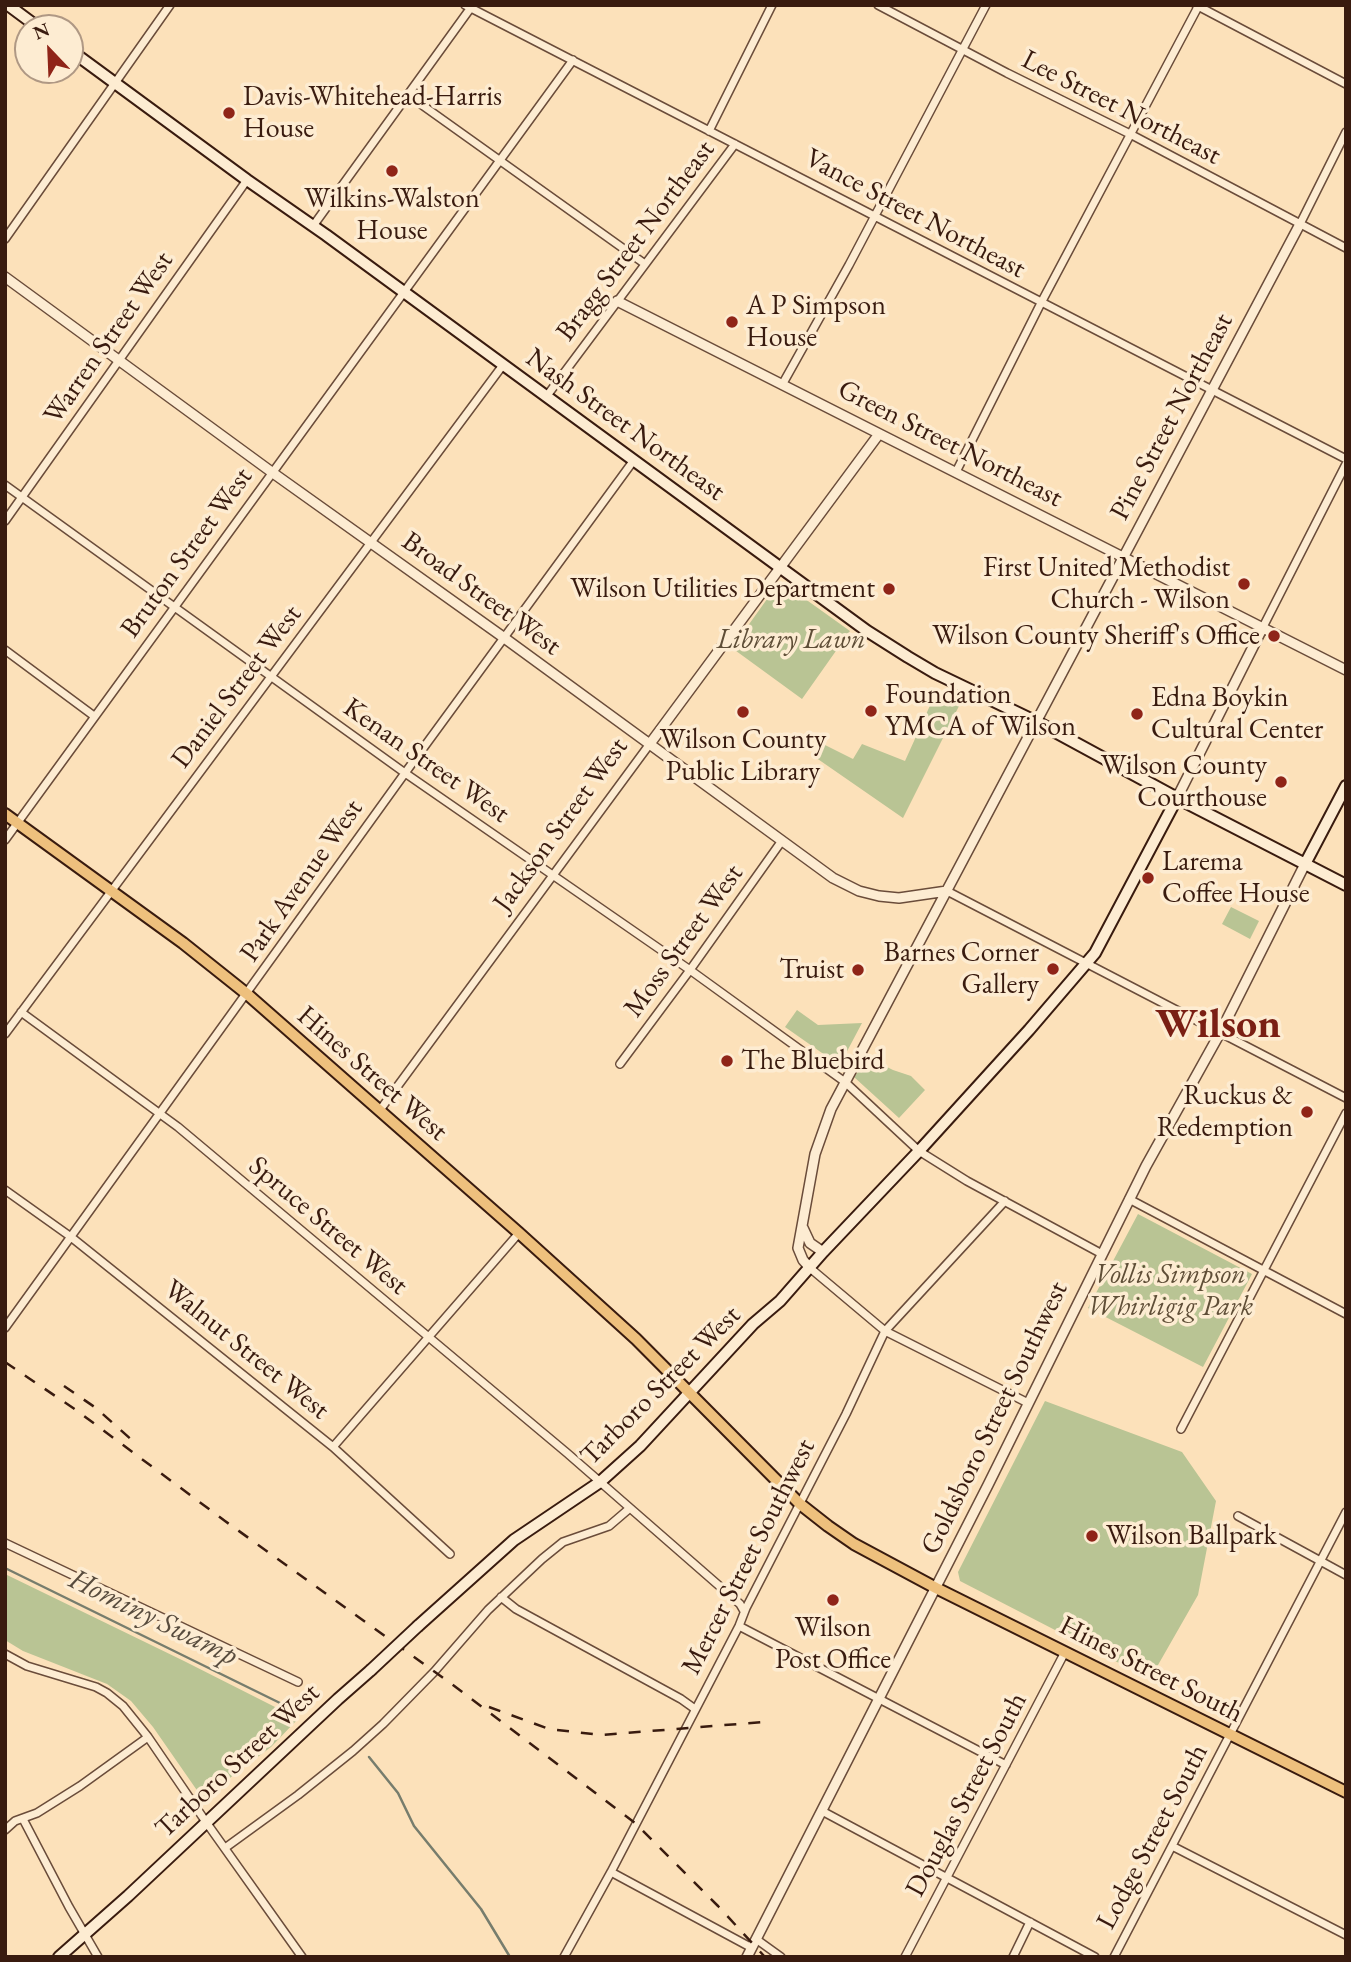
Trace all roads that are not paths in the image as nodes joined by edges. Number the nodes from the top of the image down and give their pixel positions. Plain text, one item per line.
1 (170, 5) edge
2 (772, 5) edge
3 (878, 5) edge
4 (986, 5) edge
5 (469, 6) edge
6 (1198, 6) edge
7 (963, 49) junction
8 (84, 60) edge
9 (573, 60) junction
10 (115, 83) junction
11 (1346, 84) edge
12 (408, 95) junction
13 (709, 131) junction
14 (1346, 132) edge
15 (1130, 134) junction
16 (735, 144) junction
17 (499, 160) junction
18 (247, 180) junction
19 (875, 216) junction
20 (1300, 224) junction
21 (313, 226) junction
22 (5, 239) edge
23 (1346, 248) edge
24 (645, 264) junction
25 (5, 277) edge
26 (404, 293) junction
27 (617, 301) junction
28 (1041, 303) junction
29 (120, 359) junction
30 (503, 365) junction
31 (782, 385) junction
32 (1212, 390) junction
33 (546, 397) junction
34 (879, 434) junction
35 (634, 460) junction
36 (1346, 461) edge
37 (956, 472) junction
38 (273, 473) junction
39 (5, 485) edge
40 (22, 497) junction
41 (5, 521) edge
42 (371, 543) junction
43 (1124, 557) junction
44 (780, 567) junction
45 (174, 607) junction
46 (1263, 627) junction
47 (503, 637) junction
48 (5, 650) edge
49 (1346, 670) edge
50 (271, 676) junction
51 (94, 716) junction
52 (1037, 722) junction
53 (649, 745) junction
54 (405, 773) junction
55 (1346, 786) edge
56 (1177, 798) junction
57 (5, 814) edge
58 (17, 823) junction
59 (5, 839) edge
60 (781, 842) junction
61 (1305, 864) junction
62 (552, 875) junction
63 (1346, 885) edge
64 (111, 891) junction
65 (947, 891) junction
66 (1086, 963) junction
67 (690, 970) junction
68 (247, 994) junction
69 (22, 1012) junction
70 (1220, 1033) junction
71 (5, 1034) edge
72 (620, 1064) dead end
73 (845, 1082) junction
74 (1346, 1098) edge
75 (380, 1110) junction
76 (1346, 1113) edge
77 (159, 1115) junction
78 (919, 1151) junction
79 (5, 1190) edge
80 (1129, 1199) junction
81 (1005, 1201) junction
82 (802, 1226) junction
83 (519, 1233) junction
84 (71, 1237) junction
85 (823, 1252) junction
86 (1102, 1254) junction
87 (810, 1268) junction
88 (1263, 1271) junction
89 (1346, 1314) edge
90 (5, 1328) edge
91 (885, 1331) junction
92 (428, 1338) junction
93 (690, 1392) junction
94 (1028, 1403) junction
95 (1181, 1429) dead end
96 (333, 1447) junction
97 (600, 1482) junction
98 (800, 1504) junction
99 (630, 1507) junction
100 (1346, 1512) edge
101 (1238, 1516) dead end
102 (5, 1543) edge
103 (450, 1555) dead end
104 (1320, 1561) junction
105 (1346, 1575) edge
106 (936, 1588) junction
107 (501, 1597) junction
108 (744, 1611) junction
109 (739, 1626) junction
110 (1065, 1652) junction
111 (5, 1654) edge
112 (298, 1682) dead end
113 (879, 1698) junction
114 (695, 1709) junction
115 (1230, 1735) junction
116 (148, 1737) junction
117 (1006, 1765) junction
118 (1346, 1792) edge
119 (822, 1811) junction
120 (5, 1819) edge
121 (19, 1820) junction
122 (206, 1822) junction
123 (5, 1830) edge
124 (1172, 1846) junction
125 (225, 1848) junction
126 (611, 1872) junction
127 (947, 1877) junction
128 (1030, 1923) junction
129 (85, 1933) junction
130 (1346, 1935) edge
131 (752, 1948) edge
132 (58, 1957) edge
133 (98, 1957) edge
134 (302, 1957) edge
135 (564, 1957) edge
136 (781, 1957) edge
137 (905, 1957) edge
138 (1013, 1957) edge
139 (1095, 1957) edge
140 (1114, 1957) edge

1 - 10 street
2 - 13 street, Bragg Street Northeast
3 - 7 street, Lee Street Northeast
4 - 7 street
5 - 9 street, Vance Street Northeast
5 - 12 street
6 - 11 street
6 - 15 street
7 - 15 street, Lee Street Northeast
7 - 19 street
8 - 10 main road, Nash Street Northeast
9 - 13 street, Vance Street Northeast
9 - 17 street, Bruton Street West
10 - 18 main road, Nash Street Northeast
10 - 22 street
12 - 17 street
12 - 21 street
13 - 16 street, Vance Street Northeast
14 - 20 street, Pine Street Northeast
15 - 20 street, Lee Street Northeast
15 - 28 street
16 - 19 street, Vance Street Northeast
16 - 24 street, Bragg Street Northeast
17 - 24 street
17 - 26 street, Bruton Street West
18 - 21 main road, Nash Street Northeast
18 - 29 street, Warren Street West
19 - 28 street, Vance Street Northeast
19 - 31 street
20 - 23 street, Lee Street Northeast
20 - 32 street, Pine Street Northeast
21 - 26 main road, Nash Street Northeast
24 - 27 street, Bragg Street Northeast
25 - 29 street, Broad Street West
26 - 30 main road, Nash Street Northeast
26 - 38 street, Bruton Street West
27 - 31 street, Green Street Northeast
27 - 33 street, Bragg Street Northeast
28 - 32 street, Vance Street Northeast
28 - 37 street
29 - 38 street, Broad Street West
29 - 40 street, Warren Street West
30 - 33 main road, Nash Street Northeast
30 - 42 street, Daniel Street West
31 - 34 street, Green Street Northeast
32 - 36 street, Vance Street Northeast
32 - 43 street, Pine Street Northeast
33 - 35 main road, Nash Street Northeast
34 - 37 street, Green Street Northeast
34 - 44 street, Jackson Street West
35 - 44 main road, Nash Street Northeast
35 - 47 street, Park Avenue West
36 - 46 street
37 - 43 street, Green Street Northeast
38 - 42 street, Broad Street West
38 - 45 street, Bruton Street West
39 - 40 street, Kenan Street West
40 - 41 street, Warren Street West
40 - 45 street, Kenan Street West
42 - 47 street, Broad Street West
42 - 50 street, Daniel Street West
43 - 46 street, Green Street Northeast
43 - 52 street, Pine Street Northeast
44 - 52 main road, Nash Street Northeast
44 - 53 street, Jackson Street West
45 - 50 street, Kenan Street West
45 - 51 street, Bruton Street West
46 - 49 street, Green Street Northeast
46 - 56 street
47 - 53 street, Broad Street West
47 - 54 street, Park Avenue West
48 - 51 street
50 - 54 street, Kenan Street West
50 - 64 street, Daniel Street West
51 - 58 street, Bruton Street West
52 - 56 main road, Nash Street Northeast
52 - 65 street, Pine Street Northeast
53 - 60 street, Broad Street West
53 - 62 street, Jackson Street West
54 - 62 street, Kenan Street West
54 - 68 street, Park Avenue West
55 - 61 main road
56 - 61 main road, Nash Street Northeast
56 - 66 main road, Tarboro Street West
57 - 58 main road, Hines Street West
58 - 59 street, Bruton Street West
58 - 64 main road, Hines Street West
60 - 65 street, Broad Street West
60 - 67 street, Moss Street West
61 - 63 main road, Nash Street Northeast
61 - 70 street, Goldsboro Street Southwest
62 - 67 street, Kenan Street West
62 - 75 street, Jackson Street West
64 - 68 main road, Hines Street West
64 - 69 street, Daniel Street West
65 - 66 street
65 - 73 street, Pine Street Northeast
66 - 70 street
66 - 78 main road, Tarboro Street West
67 - 72 street, Moss Street West
67 - 73 street, Kenan Street West
68 - 75 main road, Hines Street West
68 - 77 street, Park Avenue West
69 - 71 street, Daniel Street West
69 - 77 street, Spruce Street West
70 - 74 street
70 - 80 street, Goldsboro Street Southwest
73 - 78 street, Kenan Street West
73 - 82 street, Pine Street Northeast
75 - 83 main road, Hines Street West
76 - 88 street
77 - 84 street, Park Avenue West
77 - 92 street, Spruce Street West
78 - 81 street, Kenan Street West
78 - 85 main road, Tarboro Street West
79 - 84 street, Walnut Street West
80 - 86 street, Goldsboro Street Southwest
80 - 88 street
81 - 86 street, Kenan Street West
81 - 91 street, Mercer Street Southwest
82 - 85 street
82 - 87 street, Pine Street Northeast
83 - 92 street
83 - 93 main road, Hines Street West
84 - 90 street, Park Avenue West
84 - 96 street, Walnut Street West
85 - 87 main road, Tarboro Street West
86 - 94 street, Goldsboro Street Southwest
87 - 91 street
87 - 93 main road, Tarboro Street West
88 - 89 street
88 - 95 street
91 - 94 street
91 - 98 street, Mercer Street Southwest
92 - 96 street
92 - 97 street, Spruce Street West
93 - 97 main road, Tarboro Street West
93 - 98 main road, Hines Street West
94 - 106 street, Goldsboro Street Southwest
96 - 103 street, Walnut Street West
97 - 99 street, Spruce Street West
97 - 122 main road, Tarboro Street West, bridge
98 - 106 main road, Hines Street South
98 - 108 street, Mercer Street Southwest
99 - 107 street
99 - 108 street, Spruce Street West
100 - 104 street, Lodge Street South
101 - 104 street
102 - 112 street
104 - 105 street
104 - 115 street, Lodge Street South
106 - 110 main road, Hines Street South
106 - 113 street, Goldsboro Street Southwest
107 - 114 street
107 - 125 street
108 - 109 street, Mercer Street Southwest
109 - 113 street
109 - 114 street, Mercer Street Southwest
110 - 115 main road, Hines Street South
110 - 117 street, Douglas Street South
111 - 116 street
113 - 117 street
113 - 119 street, Goldsboro Street Southwest
114 - 126 street, Mercer Street Southwest
115 - 118 main road, Hines Street South
115 - 124 street, Lodge Street South
116 - 121 street
116 - 122 street
117 - 127 street, Douglas Street South
119 - 127 street
119 - 131 street, Goldsboro Street Southwest
120 - 121 street
121 - 123 street
121 - 129 street
122 - 125 street
122 - 129 main road, Tarboro Street West
124 - 130 street
124 - 140 street, Lodge Street South
125 - 134 street
126 - 131 street
126 - 135 street, Mercer Street Southwest
127 - 128 street
127 - 137 street, Douglas Street South
128 - 138 street
128 - 139 street
129 - 132 main road, Tarboro Street West
129 - 133 street
131 - 136 street

